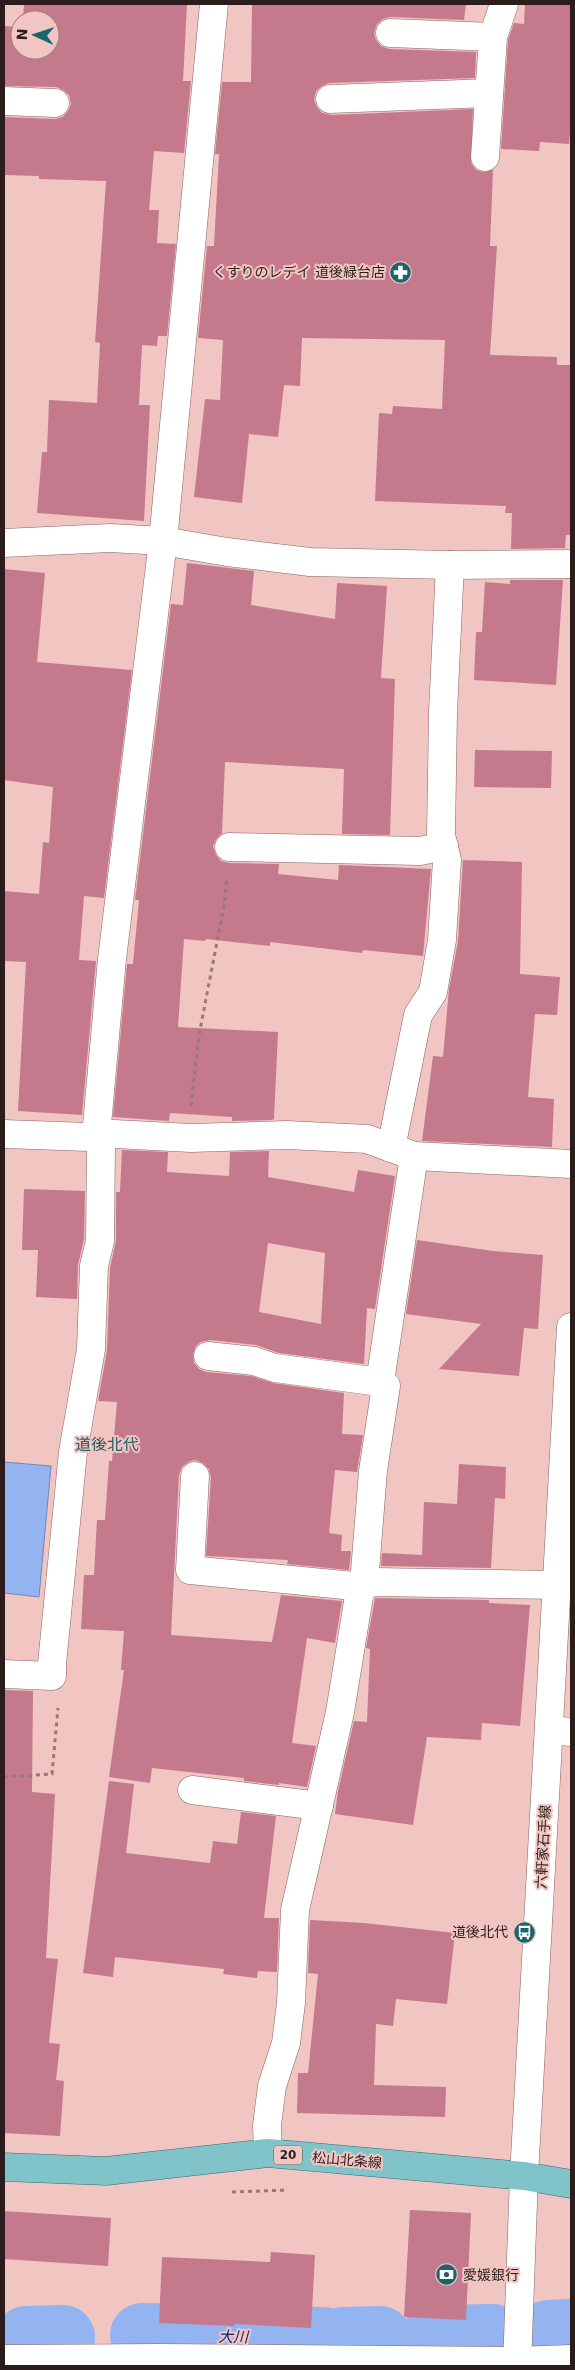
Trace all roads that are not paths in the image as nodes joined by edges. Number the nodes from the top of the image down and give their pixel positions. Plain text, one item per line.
1 (214, 4) edge
2 (504, 4) edge
3 (390, 33) dead end
4 (493, 37) junction
5 (489, 93) junction
6 (330, 99) dead end
7 (4, 101) edge
8 (55, 103) dead end
9 (485, 157) dead end
10 (163, 541) junction
11 (4, 543) edge
12 (571, 564) edge
13 (450, 565) junction
14 (444, 846) junction
15 (229, 847) road end
16 (4, 1134) edge
17 (100, 1136) junction
18 (402, 1152) junction
19 (571, 1164) edge
20 (571, 1327) edge
21 (208, 1356) dead end
22 (380, 1382) junction
23 (195, 1476) dead end
24 (364, 1584) junction
25 (558, 1585) junction
26 (4, 1674) edge
27 (561, 1731) edge
28 (192, 1790) dead end
29 (319, 1806) junction
30 (268, 2153) junction
31 (4, 2168) edge
32 (524, 2176) junction
33 (571, 2184) edge
34 (571, 2359) edge
35 (4, 2360) edge
36 (517, 2364) edge

1 - 10 street
2 - 4 street
3 - 4 street
4 - 5 street
5 - 6 street
5 - 9 street
7 - 8 street
10 - 11 street
10 - 13 street
10 - 17 street
12 - 13 street
13 - 14 street
14 - 15 street
14 - 18 street
16 - 17 street
17 - 18 street
17 - 26 street
18 - 19 street
18 - 22 street
20 - 25 street, 六軒家石手線
21 - 22 street
22 - 24 street
23 - 24 street
24 - 25 street
24 - 29 street
25 - 27 street, 六軒家石手線
27 - 32 street, 六軒家石手線
28 - 29 street
29 - 30 street
30 - 31 main road, 松山北条線 / 20
30 - 32 main road, 松山北条線 / 20
32 - 33 main road, 松山北条線 / 20
32 - 36 street, 六軒家石手線
34 - 36 street
35 - 36 street

